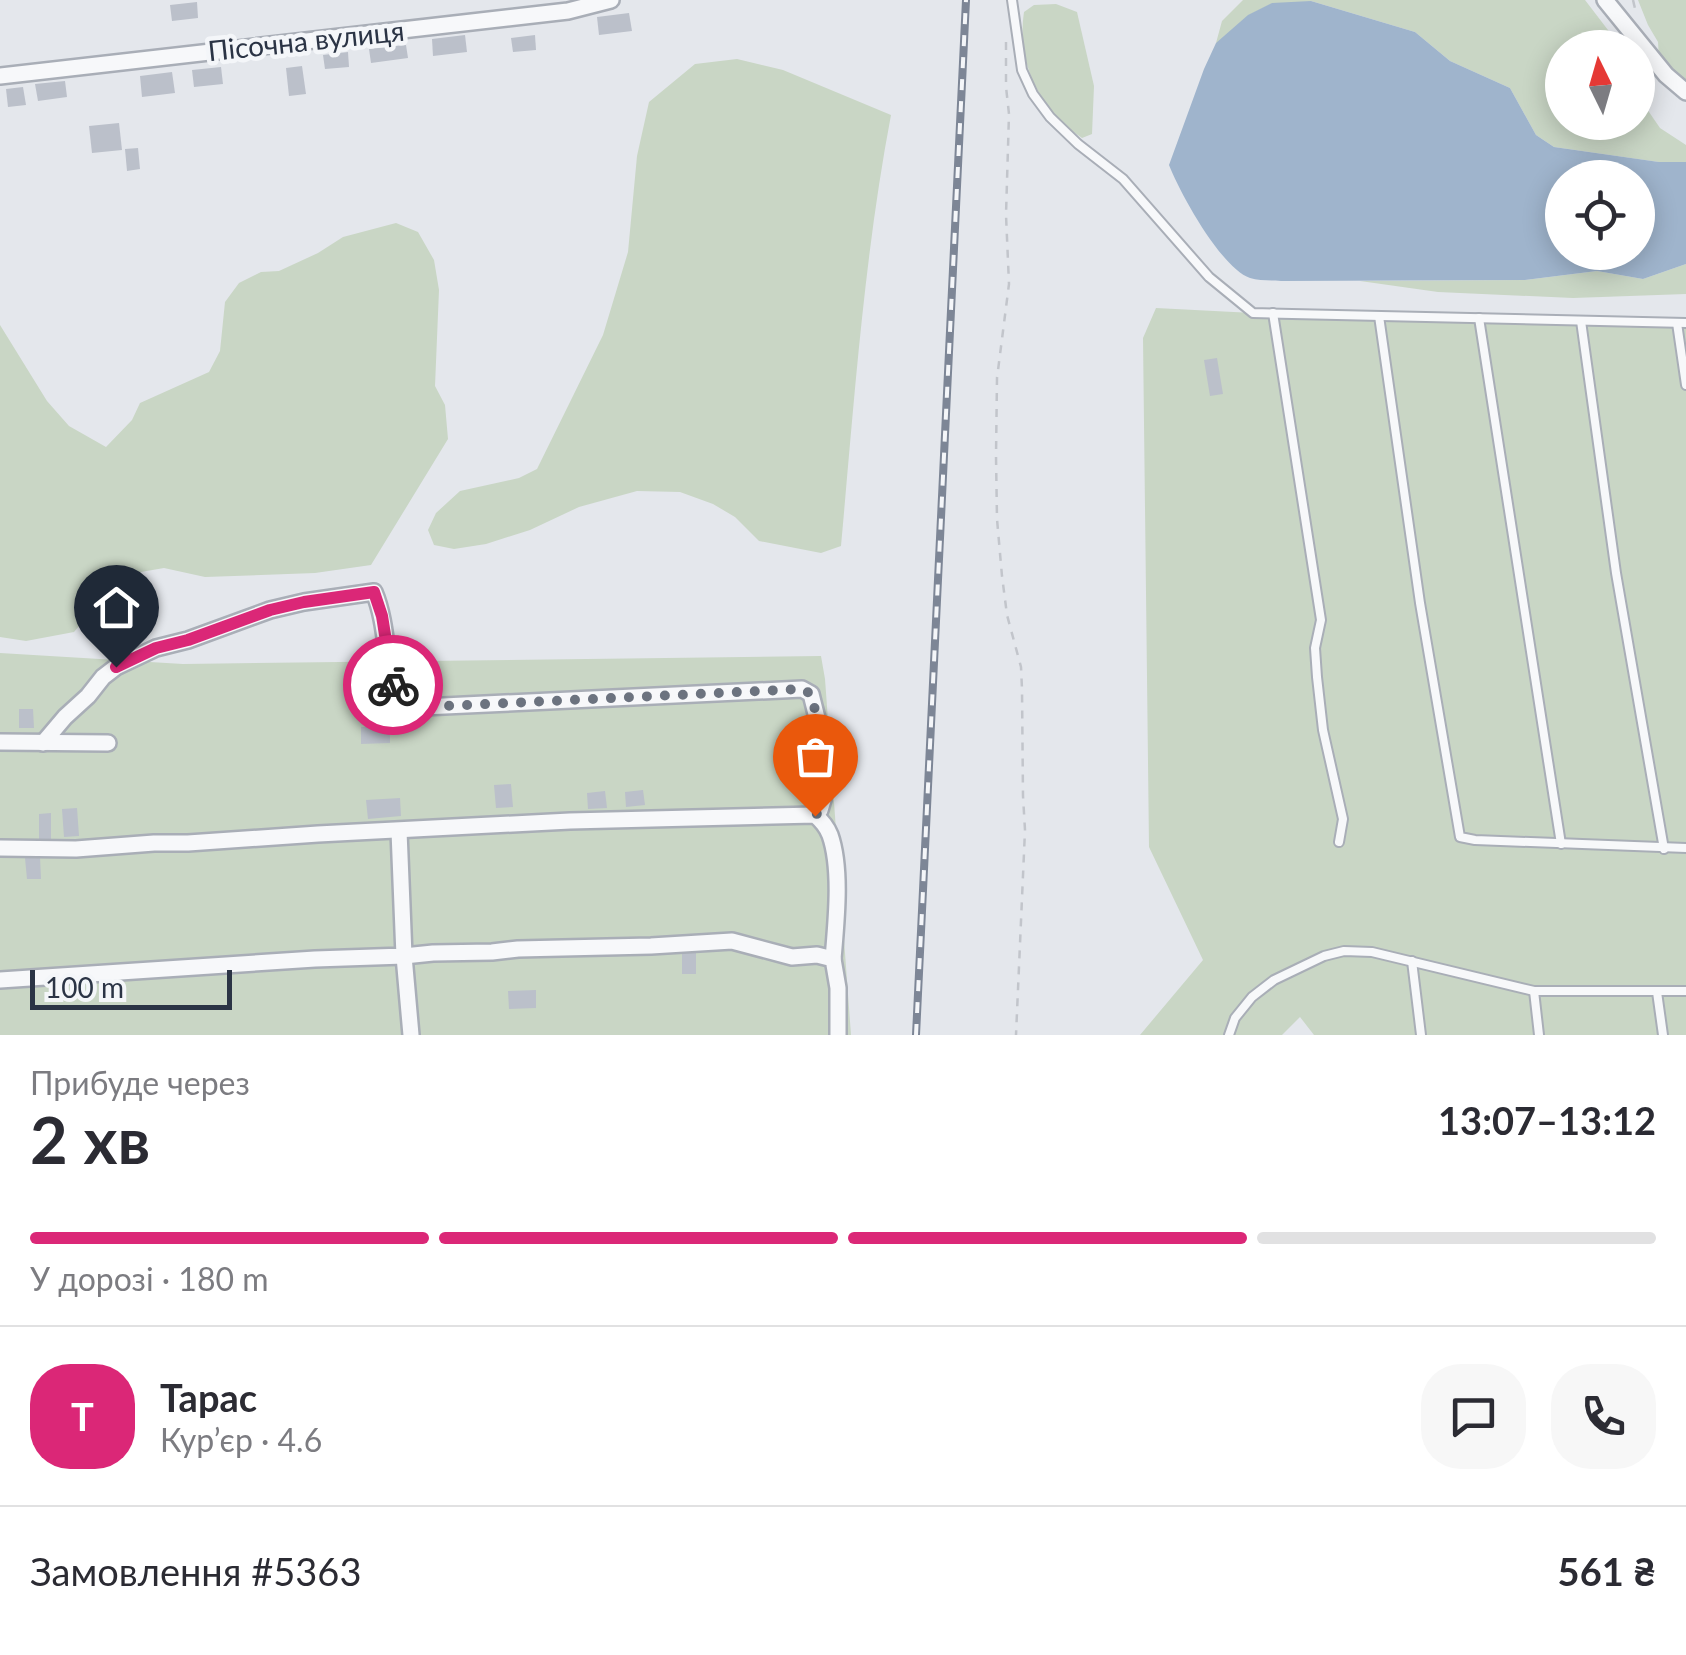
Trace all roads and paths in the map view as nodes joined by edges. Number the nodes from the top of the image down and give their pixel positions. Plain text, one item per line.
1 (611, 0) edge
2 (1012, 0) edge
3 (1605, 0) edge
4 (1006, 41) dead end
5 (0, 76) edge
6 (1686, 92) edge
7 (1272, 313) junction
8 (1379, 316) junction
9 (1479, 318) junction
10 (1581, 320) junction
11 (1682, 323) edge
12 (1686, 385) edge
13 (0, 742) edge
14 (43, 743) junction
15 (108, 744) dead end
16 (815, 816) junction
17 (400, 831) junction
18 (1340, 842) dead end
19 (1560, 844) junction
20 (0, 848) edge
21 (1686, 848) edge
22 (1664, 849) junction
23 (404, 956) junction
24 (833, 959) junction
25 (1412, 961) junction
26 (0, 980) edge
27 (1534, 991) junction
28 (1686, 991) edge
29 (1657, 992) junction
30 (411, 1035) edge
31 (838, 1035) edge
32 (1016, 1035) edge
33 (1229, 1035) edge
34 (1420, 1035) edge
35 (1538, 1035) edge
36 (1663, 1035) edge

1 - 5 street, Пісочна вулиця
2 - 7 lane
3 - 6 street
4 - 32 path
7 - 8 lane
7 - 18 lane
8 - 9 lane
8 - 19 lane
9 - 10 lane
9 - 19 lane
10 - 11 lane
10 - 22 lane
11 - 12 lane
13 - 14 street
14 - 15 street
14 - 16 street
16 - 17 street
16 - 24 street
17 - 20 street
17 - 23 street
19 - 22 lane
21 - 22 lane
23 - 24 street
23 - 26 street
23 - 30 street
24 - 31 street
25 - 27 lane
25 - 33 lane
25 - 34 lane
27 - 29 lane
27 - 35 lane
28 - 29 lane
29 - 36 lane

